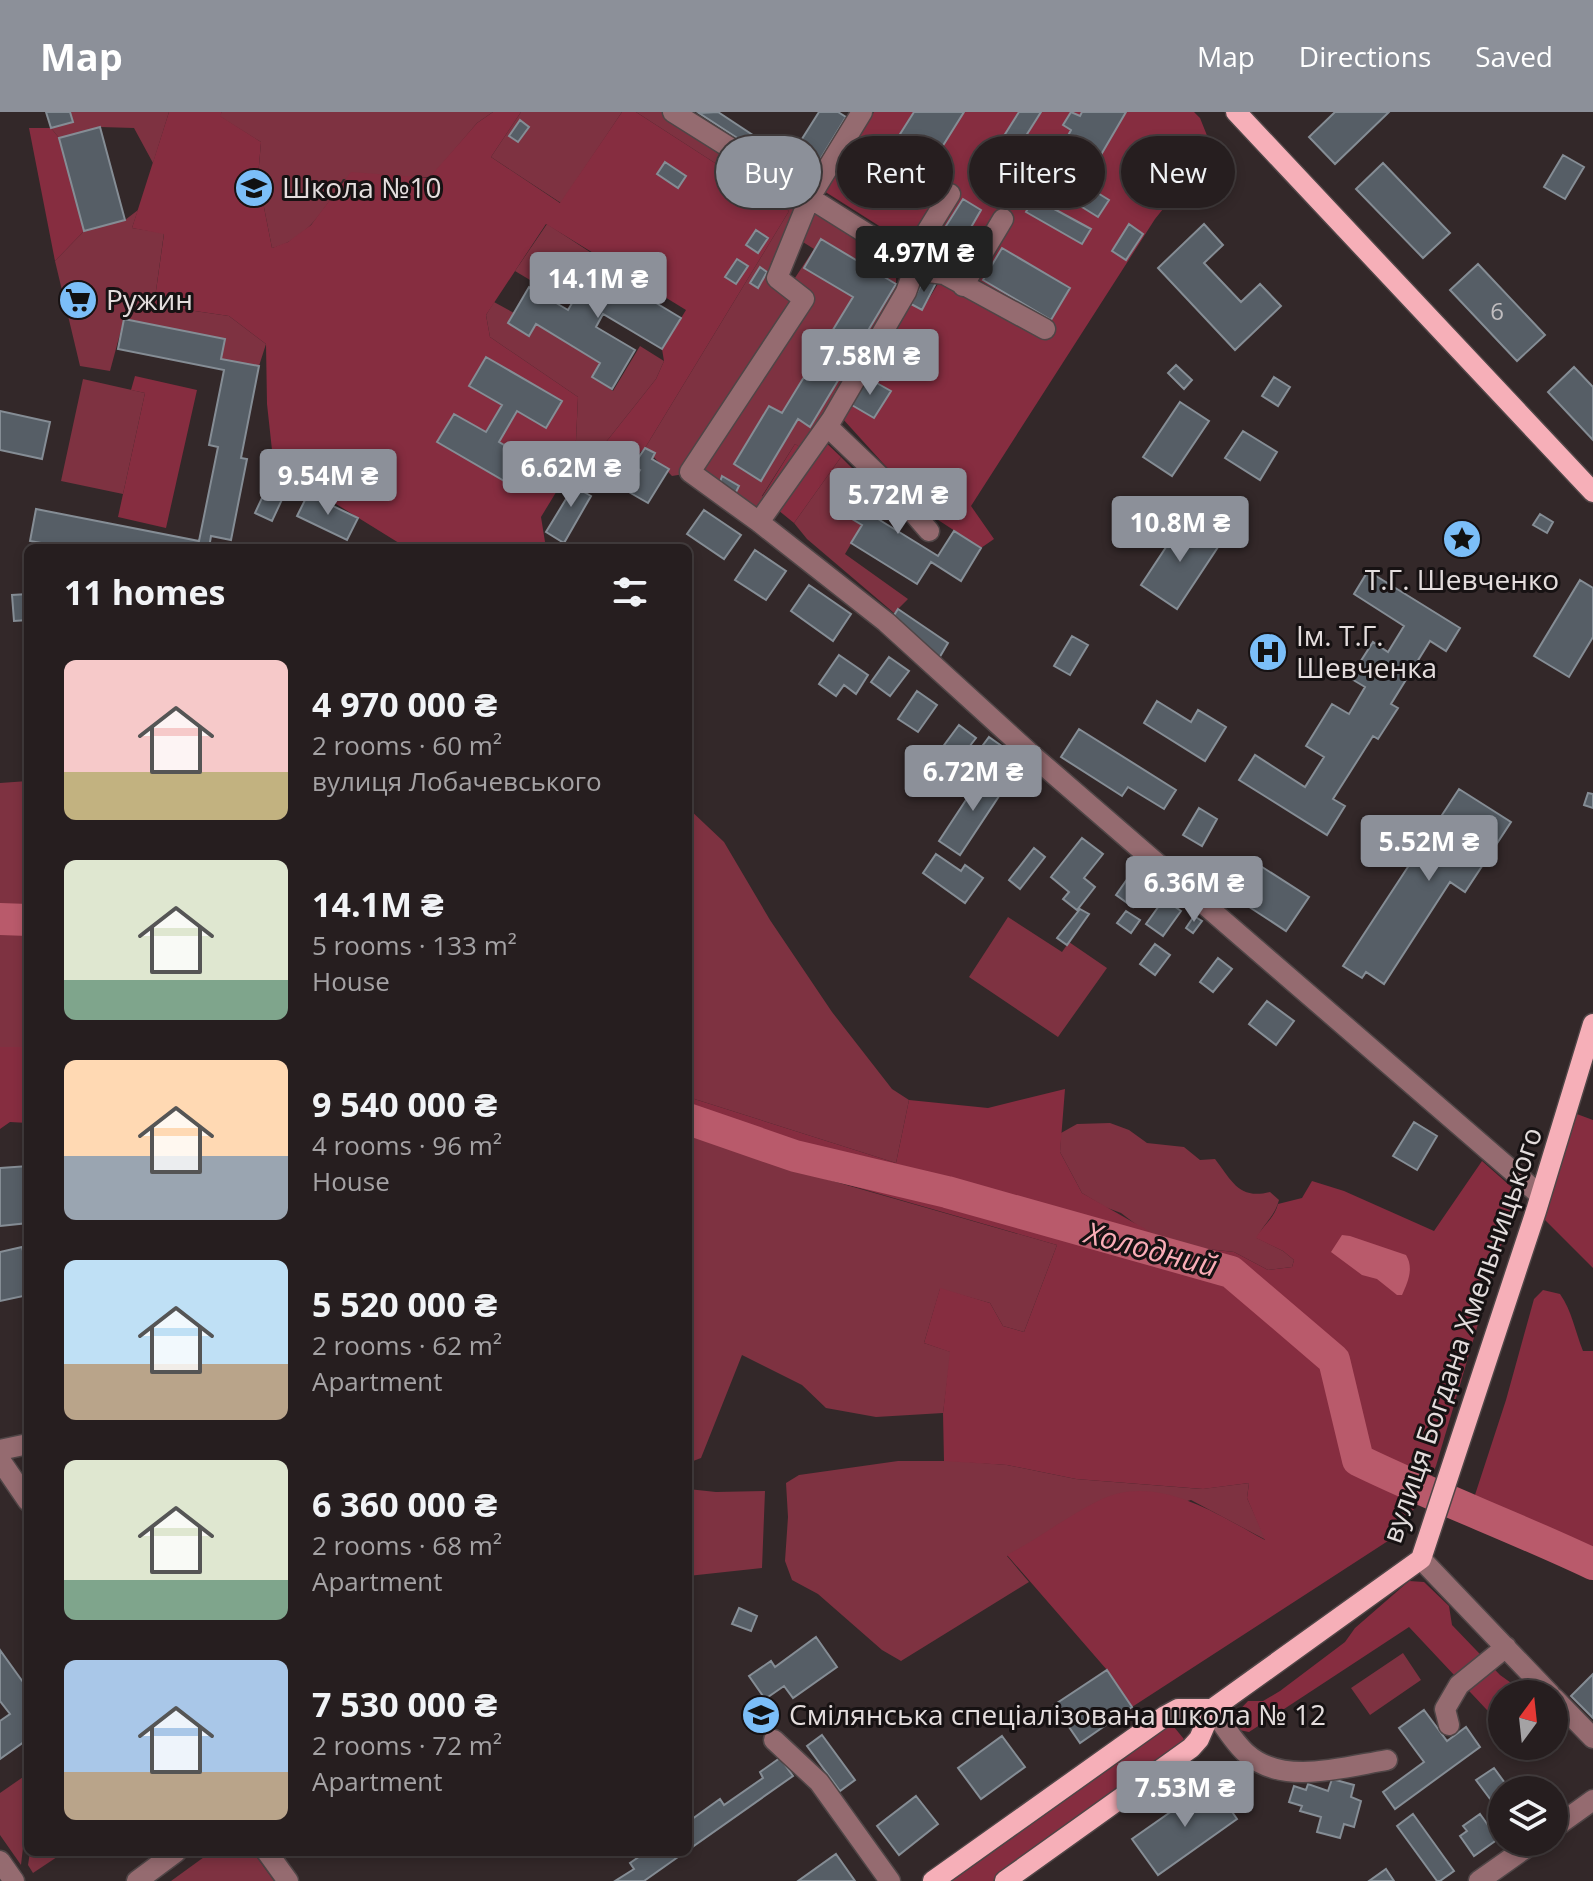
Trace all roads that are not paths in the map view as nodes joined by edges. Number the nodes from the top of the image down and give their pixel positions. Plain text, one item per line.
1 (673, 112) edge
2 (862, 112) edge
3 (1236, 112) edge
4 (716, 139) edge
5 (821, 179) edge
6 (821, 204) edge
7 (806, 208) edge
8 (942, 208) edge
9 (1003, 219) dead end
10 (910, 267) junction
11 (963, 286) junction
12 (1045, 329) dead end
13 (827, 426) junction
14 (1593, 492) edge
15 (759, 522) junction
16 (929, 531) dead end
17 (1593, 1024) edge
18 (1540, 1195) junction
19 (24, 1445) edge
20 (0, 1450) edge
21 (0, 1460) edge
22 (24, 1495) edge
23 (1421, 1559) junction
24 (1506, 1647) junction
25 (1537, 1680) edge
26 (1212, 1709) junction
27 (1568, 1712) edge
28 (1449, 1725) dead end
29 (1593, 1738) edge
30 (774, 1740) dead end
31 (1387, 1760) dead end
32 (1593, 1800) edge
33 (1568, 1818) edge
34 (171, 1856) edge
35 (270, 1856) edge
36 (1514, 1856) edge
37 (0, 1861) edge
38 (14, 1881) edge
39 (137, 1881) edge
40 (288, 1881) edge
41 (890, 1881) edge
42 (933, 1881) edge
43 (1005, 1881) edge
44 (1479, 1881) edge

1 - 4 street
2 - 5 street
3 - 14 main road
6 - 10 street
7 - 15 street
8 - 10 street
9 - 11 street
10 - 11 street
10 - 13 street
11 - 12 street
13 - 15 street
13 - 16 street
15 - 18 street
17 - 18 main road, вулиця Богдана Хмельницького
18 - 23 main road, вулиця Богдана Хмельницького
19 - 20 street
21 - 22 street
23 - 24 street
23 - 26 main road, вулиця Богдана Хмельницького
24 - 25 street
24 - 28 street
26 - 31 street
26 - 42 main road
26 - 43 main road, вулиця Богдана Хмельницького
27 - 29 street
30 - 41 street
32 - 33 street
34 - 39 street
35 - 40 street
36 - 44 street
37 - 38 street

